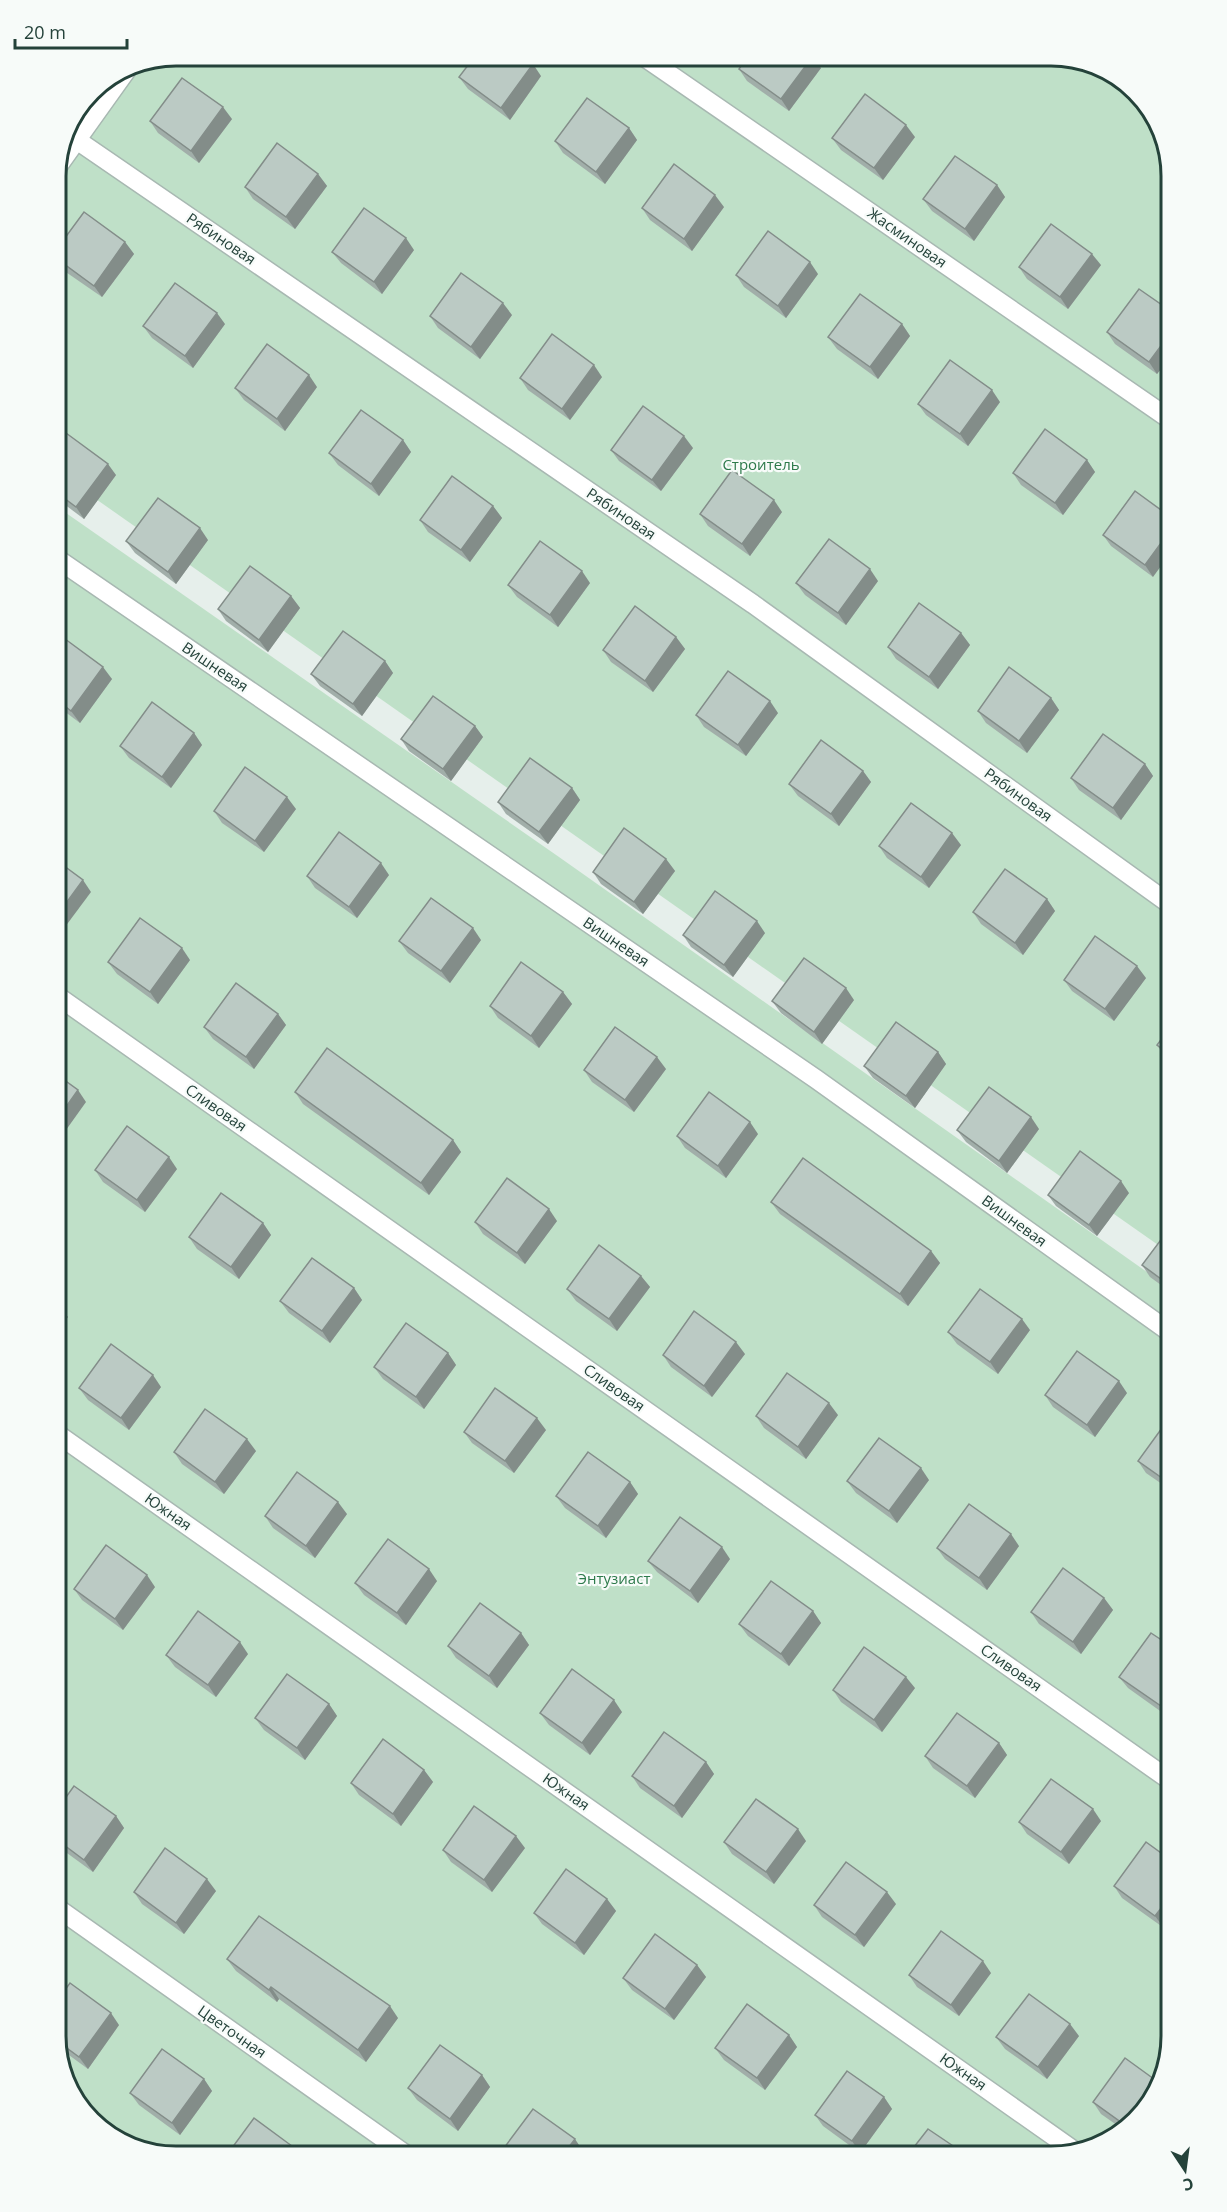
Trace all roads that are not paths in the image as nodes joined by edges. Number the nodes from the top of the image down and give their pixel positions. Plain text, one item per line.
1 (658, 66) edge
2 (113, 85) edge
3 (76, 129) edge
4 (73, 137) edge
5 (1161, 412) edge
6 (66, 565) edge
7 (1161, 897) edge
8 (66, 1002) edge
9 (1161, 1325) edge
10 (66, 1440) edge
11 (1161, 1774) edge
12 (66, 1914) edge
13 (1066, 2145) edge
14 (394, 2146) edge

1 - 5 street, Жасминовая
2 - 3 street
4 - 7 street, Рябиновая
6 - 9 street, Вишневая
8 - 11 street, Сливовая
10 - 13 street, Южная
12 - 14 street, Цветочная

